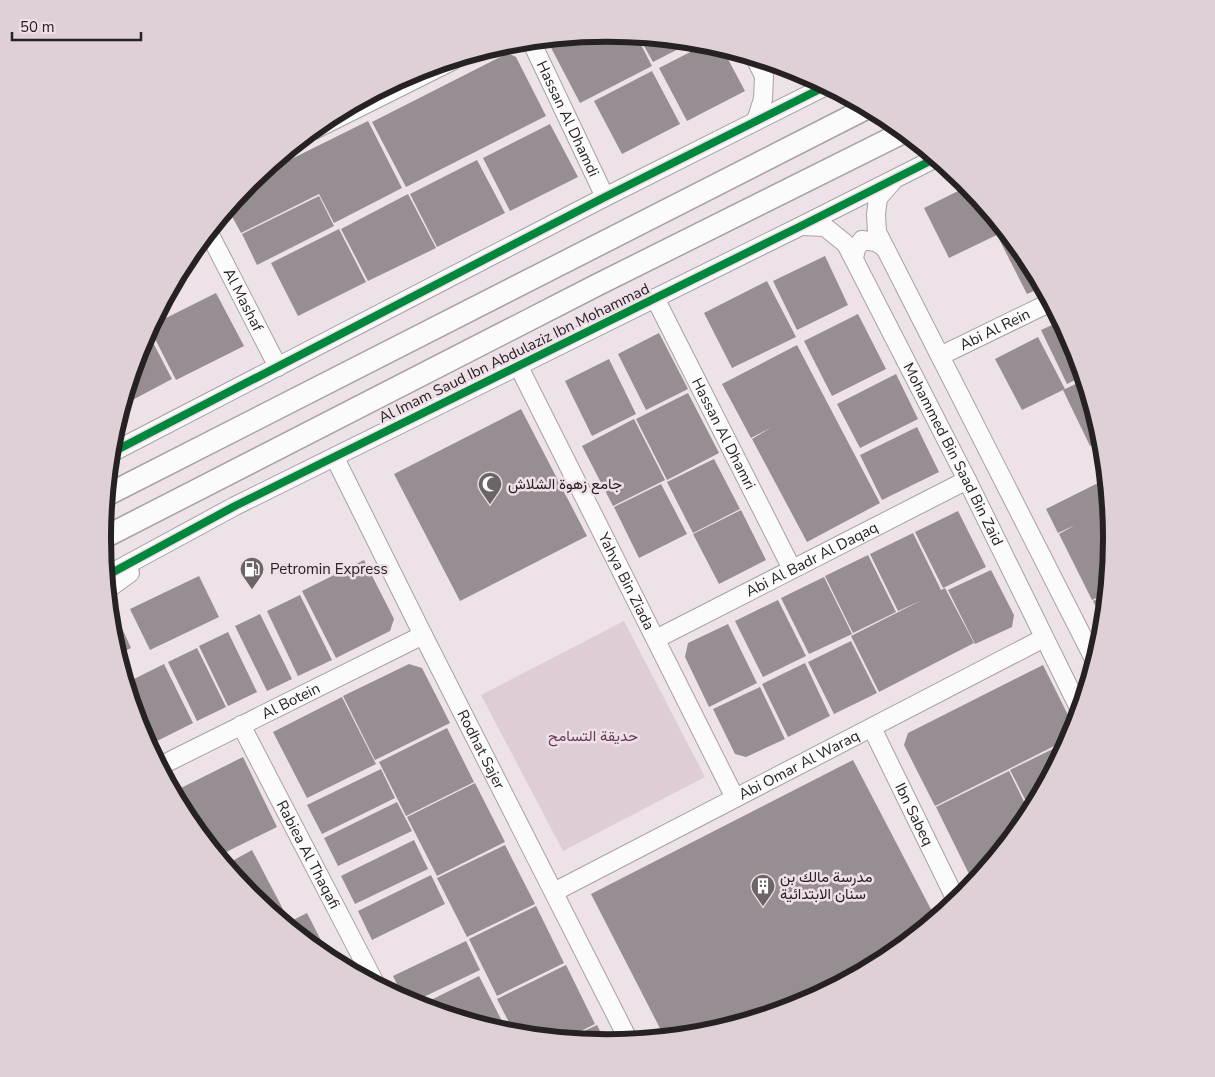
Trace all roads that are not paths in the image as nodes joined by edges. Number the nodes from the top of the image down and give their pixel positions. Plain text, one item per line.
1 (534, 48) edge
2 (759, 66) edge
3 (818, 90) edge
4 (860, 112) edge
5 (756, 121) junction
6 (896, 136) edge
7 (929, 161) edge
8 (894, 179) junction
9 (605, 197) junction
10 (801, 226) junction
11 (213, 239) edge
12 (885, 248) junction
13 (854, 258) junction
14 (655, 298) junction
15 (1045, 305) edge
16 (940, 356) junction
17 (518, 365) junction
18 (278, 367) junction
19 (120, 448) edge
20 (335, 458) junction
21 (967, 480) junction
22 (114, 491) edge
23 (111, 534) edge
24 (183, 534) junction
25 (113, 563) edge
26 (792, 569) junction
27 (113, 572) edge
28 (114, 585) edge
29 (423, 634) junction
30 (1044, 638) junction
31 (656, 639) junction
32 (1090, 652) edge
33 (1076, 701) edge
34 (241, 726) junction
35 (872, 728) junction
36 (166, 763) edge
37 (735, 798) junction
38 (554, 892) junction
39 (953, 894) edge
40 (371, 974) edge
41 (625, 1033) edge

1 - 9 street, Hassan Al Dhamdi
2 - 5 street
3 - 5 street
4 - 22 main road
5 - 9 street
6 - 23 main road, Al Imam Saud Ibn Abdulaziz Ibn Mohammad
7 - 8 street, Al Imam Saud Ibn Abdulaziz Ibn Mohammad
8 - 10 street, Al Imam Saud Ibn Abdulaziz Ibn Mohammad
8 - 12 street
9 - 18 street
10 - 13 street, Mohammed Bin Saad Bin Zaid
10 - 14 street, Al Imam Saud Ibn Abdulaziz Ibn Mohammad
11 - 18 street, Al Mashaf
12 - 13 street
12 - 16 street
13 - 21 street, Mohammed Bin Saad Bin Zaid
14 - 17 street, Al Imam Saud Ibn Abdulaziz Ibn Mohammad
14 - 26 street, Hassan Al Dhamri
15 - 16 street, Abi Al Rein
16 - 32 street
17 - 20 street, Al Imam Saud Ibn Abdulaziz Ibn Mohammad
17 - 31 street, Yahya Bin Ziada
18 - 19 street
20 - 24 street, Al Imam Saud Ibn Abdulaziz Ibn Mohammad
20 - 29 street, Rodhat Sajer
21 - 26 street, Abi Al Badr Al Daqaq
21 - 30 street, Mohammed Bin Saad Bin Zaid
24 - 25 street
24 - 27 street, Al Imam Saud Ibn Abdulaziz Ibn Mohammad
24 - 28 street
26 - 31 street, Abi Al Badr Al Daqaq
29 - 34 street, Al Botein
29 - 38 street, Rodhat Sajer
30 - 33 street, Mohammed Bin Saad Bin Zaid
30 - 35 street, Abi Omar Al Waraq
31 - 37 street, Yahya Bin Ziada
34 - 36 street, Al Botein
34 - 40 street, Rabiea Al Thaqafi
35 - 37 street, Abi Omar Al Waraq
35 - 39 street, Ibn Sabeq
37 - 38 street, Abi Omar Al Waraq
38 - 41 street, Rodhat Sajer

